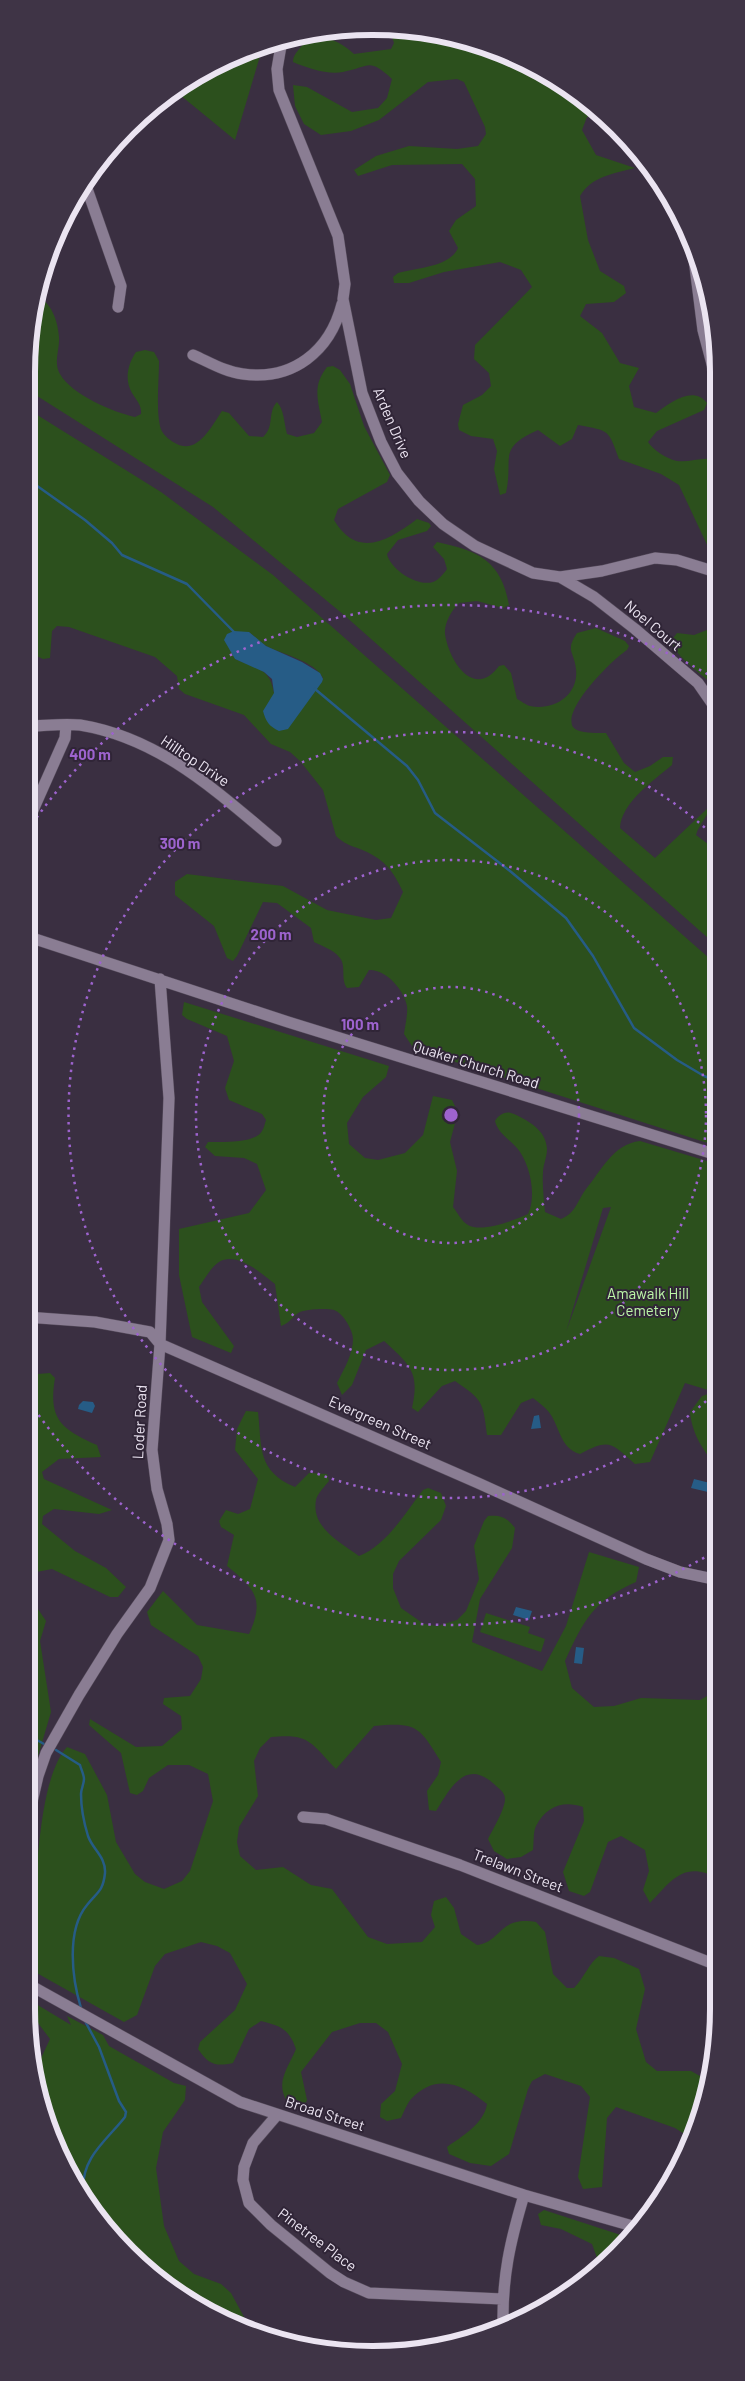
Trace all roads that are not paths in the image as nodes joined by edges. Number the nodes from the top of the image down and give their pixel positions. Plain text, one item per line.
1 (281, 48) edge
2 (88, 191) edge
3 (697, 283) edge
4 (343, 299) junction
5 (118, 307) dead end
6 (709, 351) edge
7 (193, 355) dead end
8 (710, 570) edge
9 (560, 577) junction
10 (710, 700) edge
11 (66, 725) junction
12 (35, 726) edge
13 (35, 806) edge
14 (276, 841) dead end
15 (35, 939) edge
16 (160, 979) junction
17 (710, 1153) edge
18 (35, 1317) edge
19 (160, 1344) junction
20 (710, 1578) edge
21 (35, 1789) edge
22 (303, 1817) dead end
23 (710, 1963) edge
24 (35, 1988) edge
25 (277, 2115) junction
26 (524, 2195) junction
27 (631, 2225) edge
28 (502, 2299) junction
29 (503, 2320) edge

1 - 4 street, Arden Drive
2 - 5 street
3 - 6 street
4 - 7 street
4 - 9 street, Arden Drive
8 - 9 street, Arden Drive
9 - 10 street, Noel Court
11 - 12 street, Hilltop Drive
11 - 13 street
11 - 14 street, Hilltop Drive
15 - 16 street, Quaker Church Road
16 - 17 street, Quaker Church Road
16 - 19 street, Loder Road
18 - 19 street, Evergreen Street
19 - 20 street, Evergreen Street
19 - 21 street, Loder Road
22 - 23 street, Trelawn Street
24 - 25 street, Broad Street
25 - 26 street, Broad Street
25 - 28 street, Pinetree Place
26 - 27 street, Broad Street
26 - 28 street
28 - 29 street

